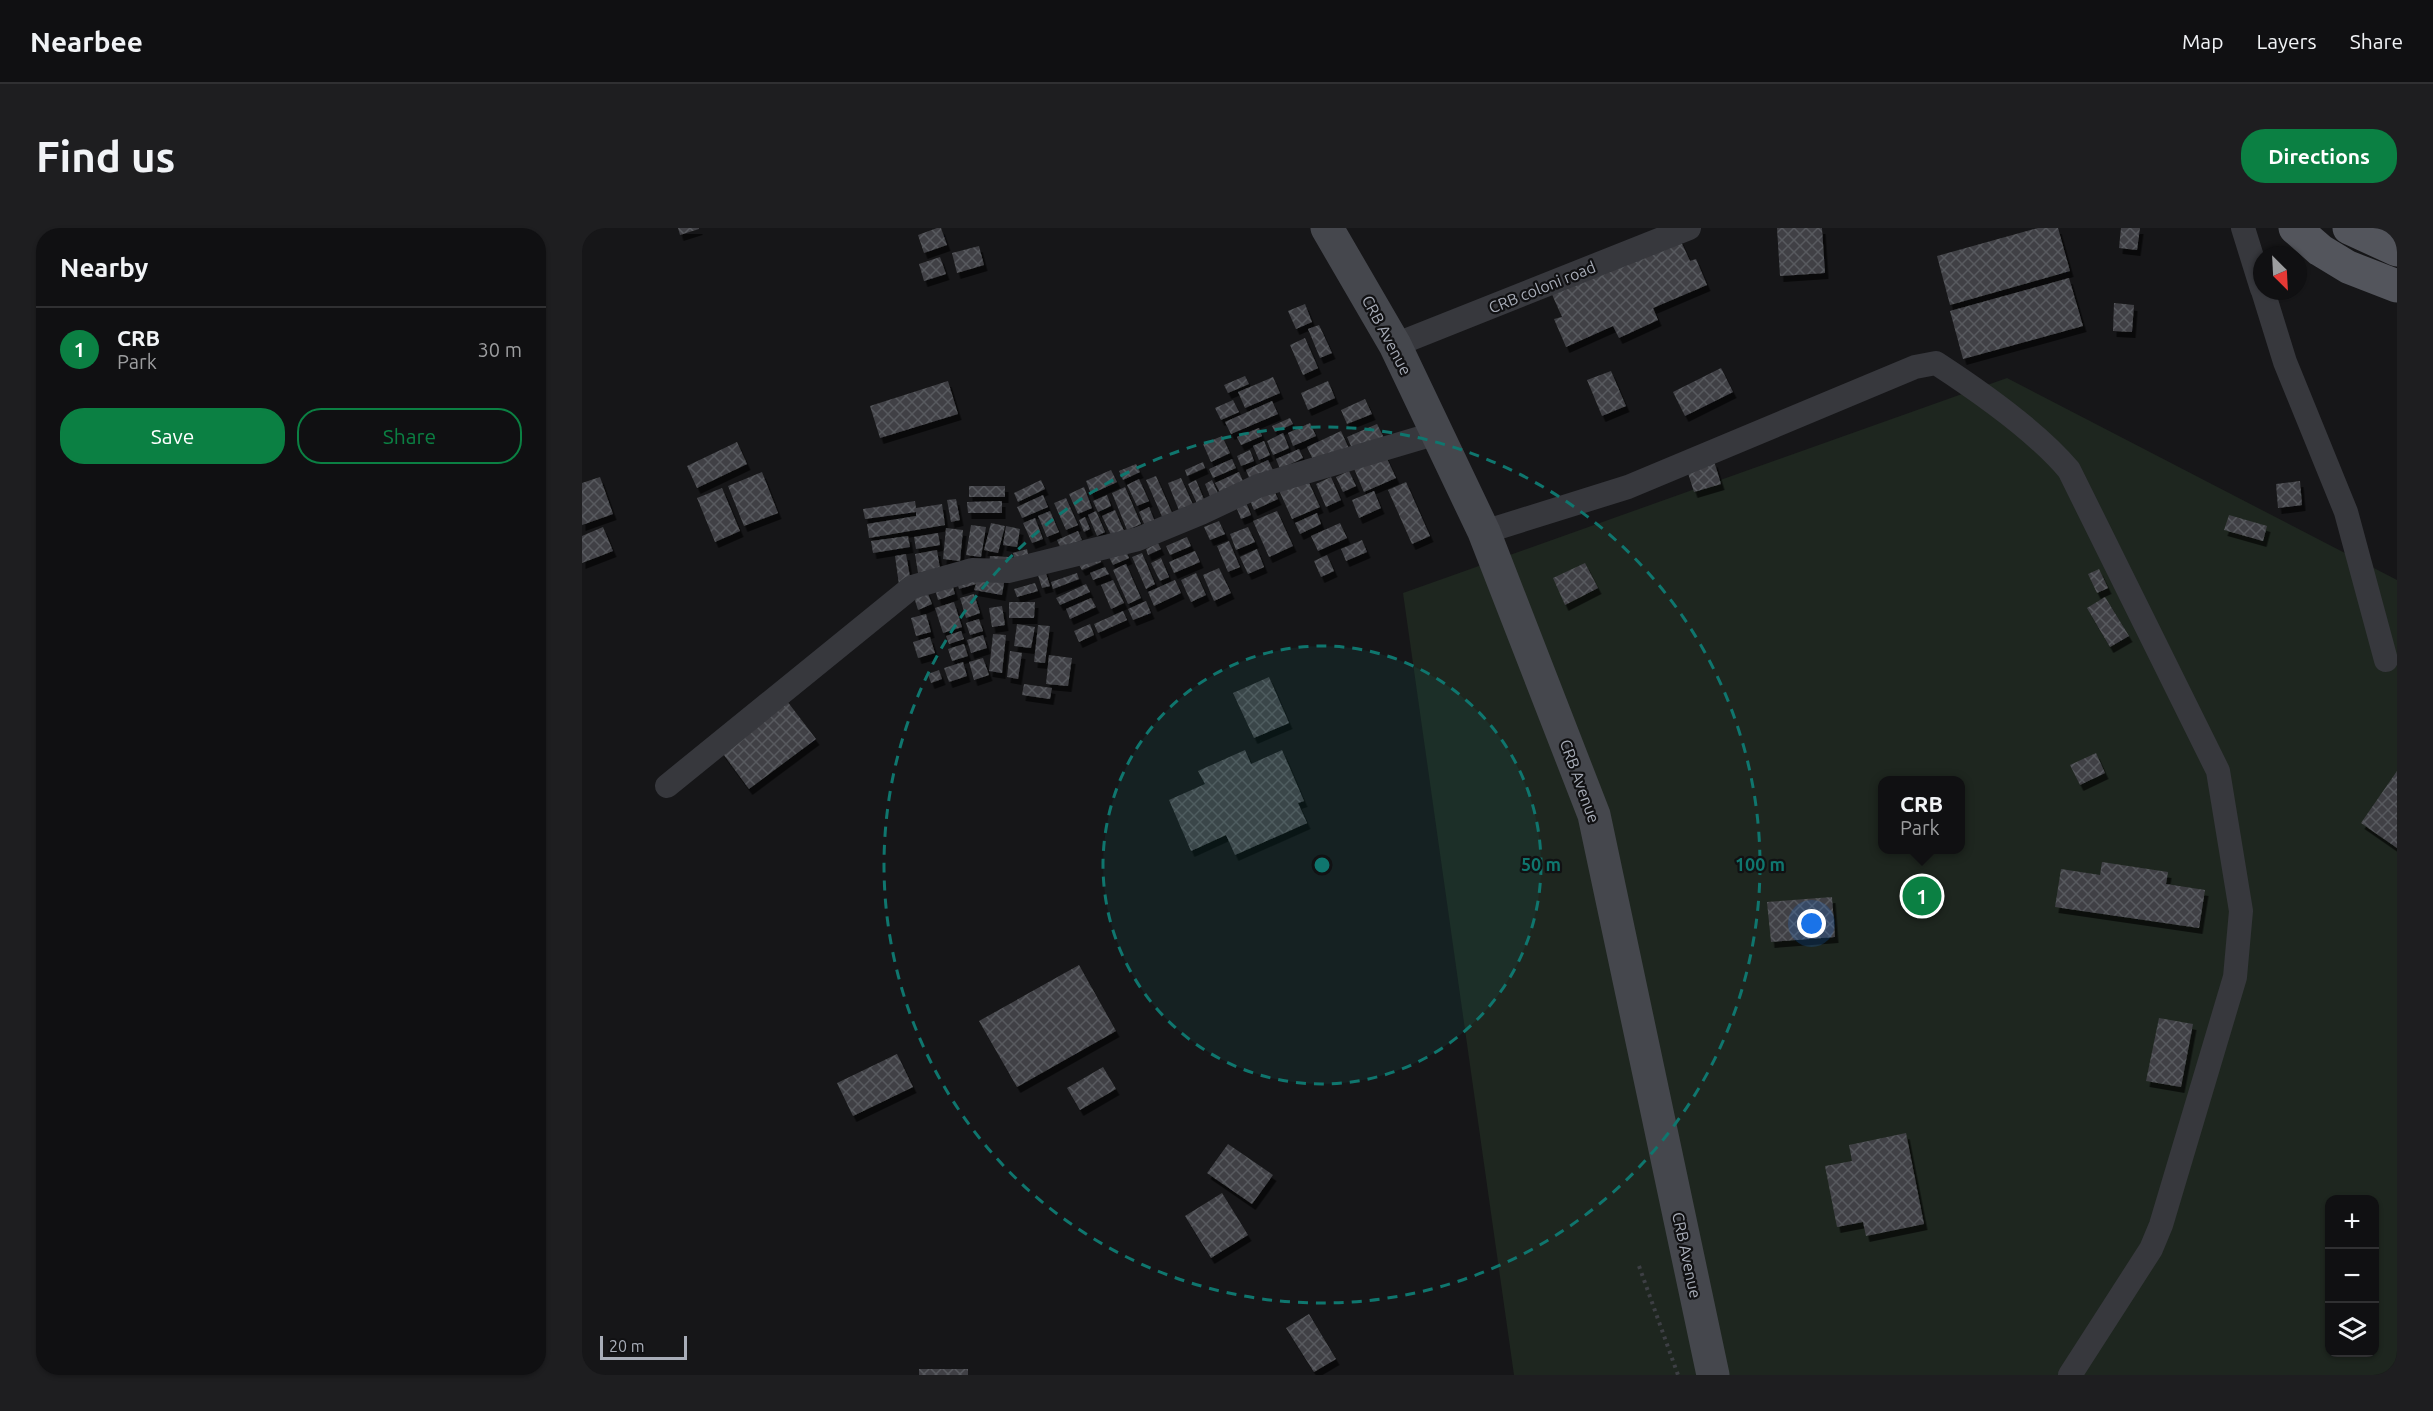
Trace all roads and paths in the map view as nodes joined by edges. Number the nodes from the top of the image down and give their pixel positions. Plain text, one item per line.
1 (1327, 228) edge
2 (1689, 228) edge
3 (2244, 228) edge
4 (2295, 228) edge
5 (2349, 228) edge
6 (2390, 248) edge
7 (2253, 259) edge
8 (2397, 286) edge
9 (2265, 300) edge
10 (1395, 345) junction
11 (1437, 433) junction
12 (1484, 531) junction
13 (2386, 660) dead end
14 (667, 786) dead end
15 (1639, 1266) dead end
16 (1678, 1375) edge
17 (1713, 1375) edge
18 (2070, 1375) edge

1 - 10 main road, CRB Avenue
2 - 10 street, CRB coloni road
3 - 7 street
4 - 8 main road
5 - 6 main road
9 - 13 street
10 - 11 main road, CRB Avenue
11 - 12 main road, CRB Avenue
11 - 14 street
12 - 17 main road, CRB Avenue
12 - 18 street
15 - 16 path

